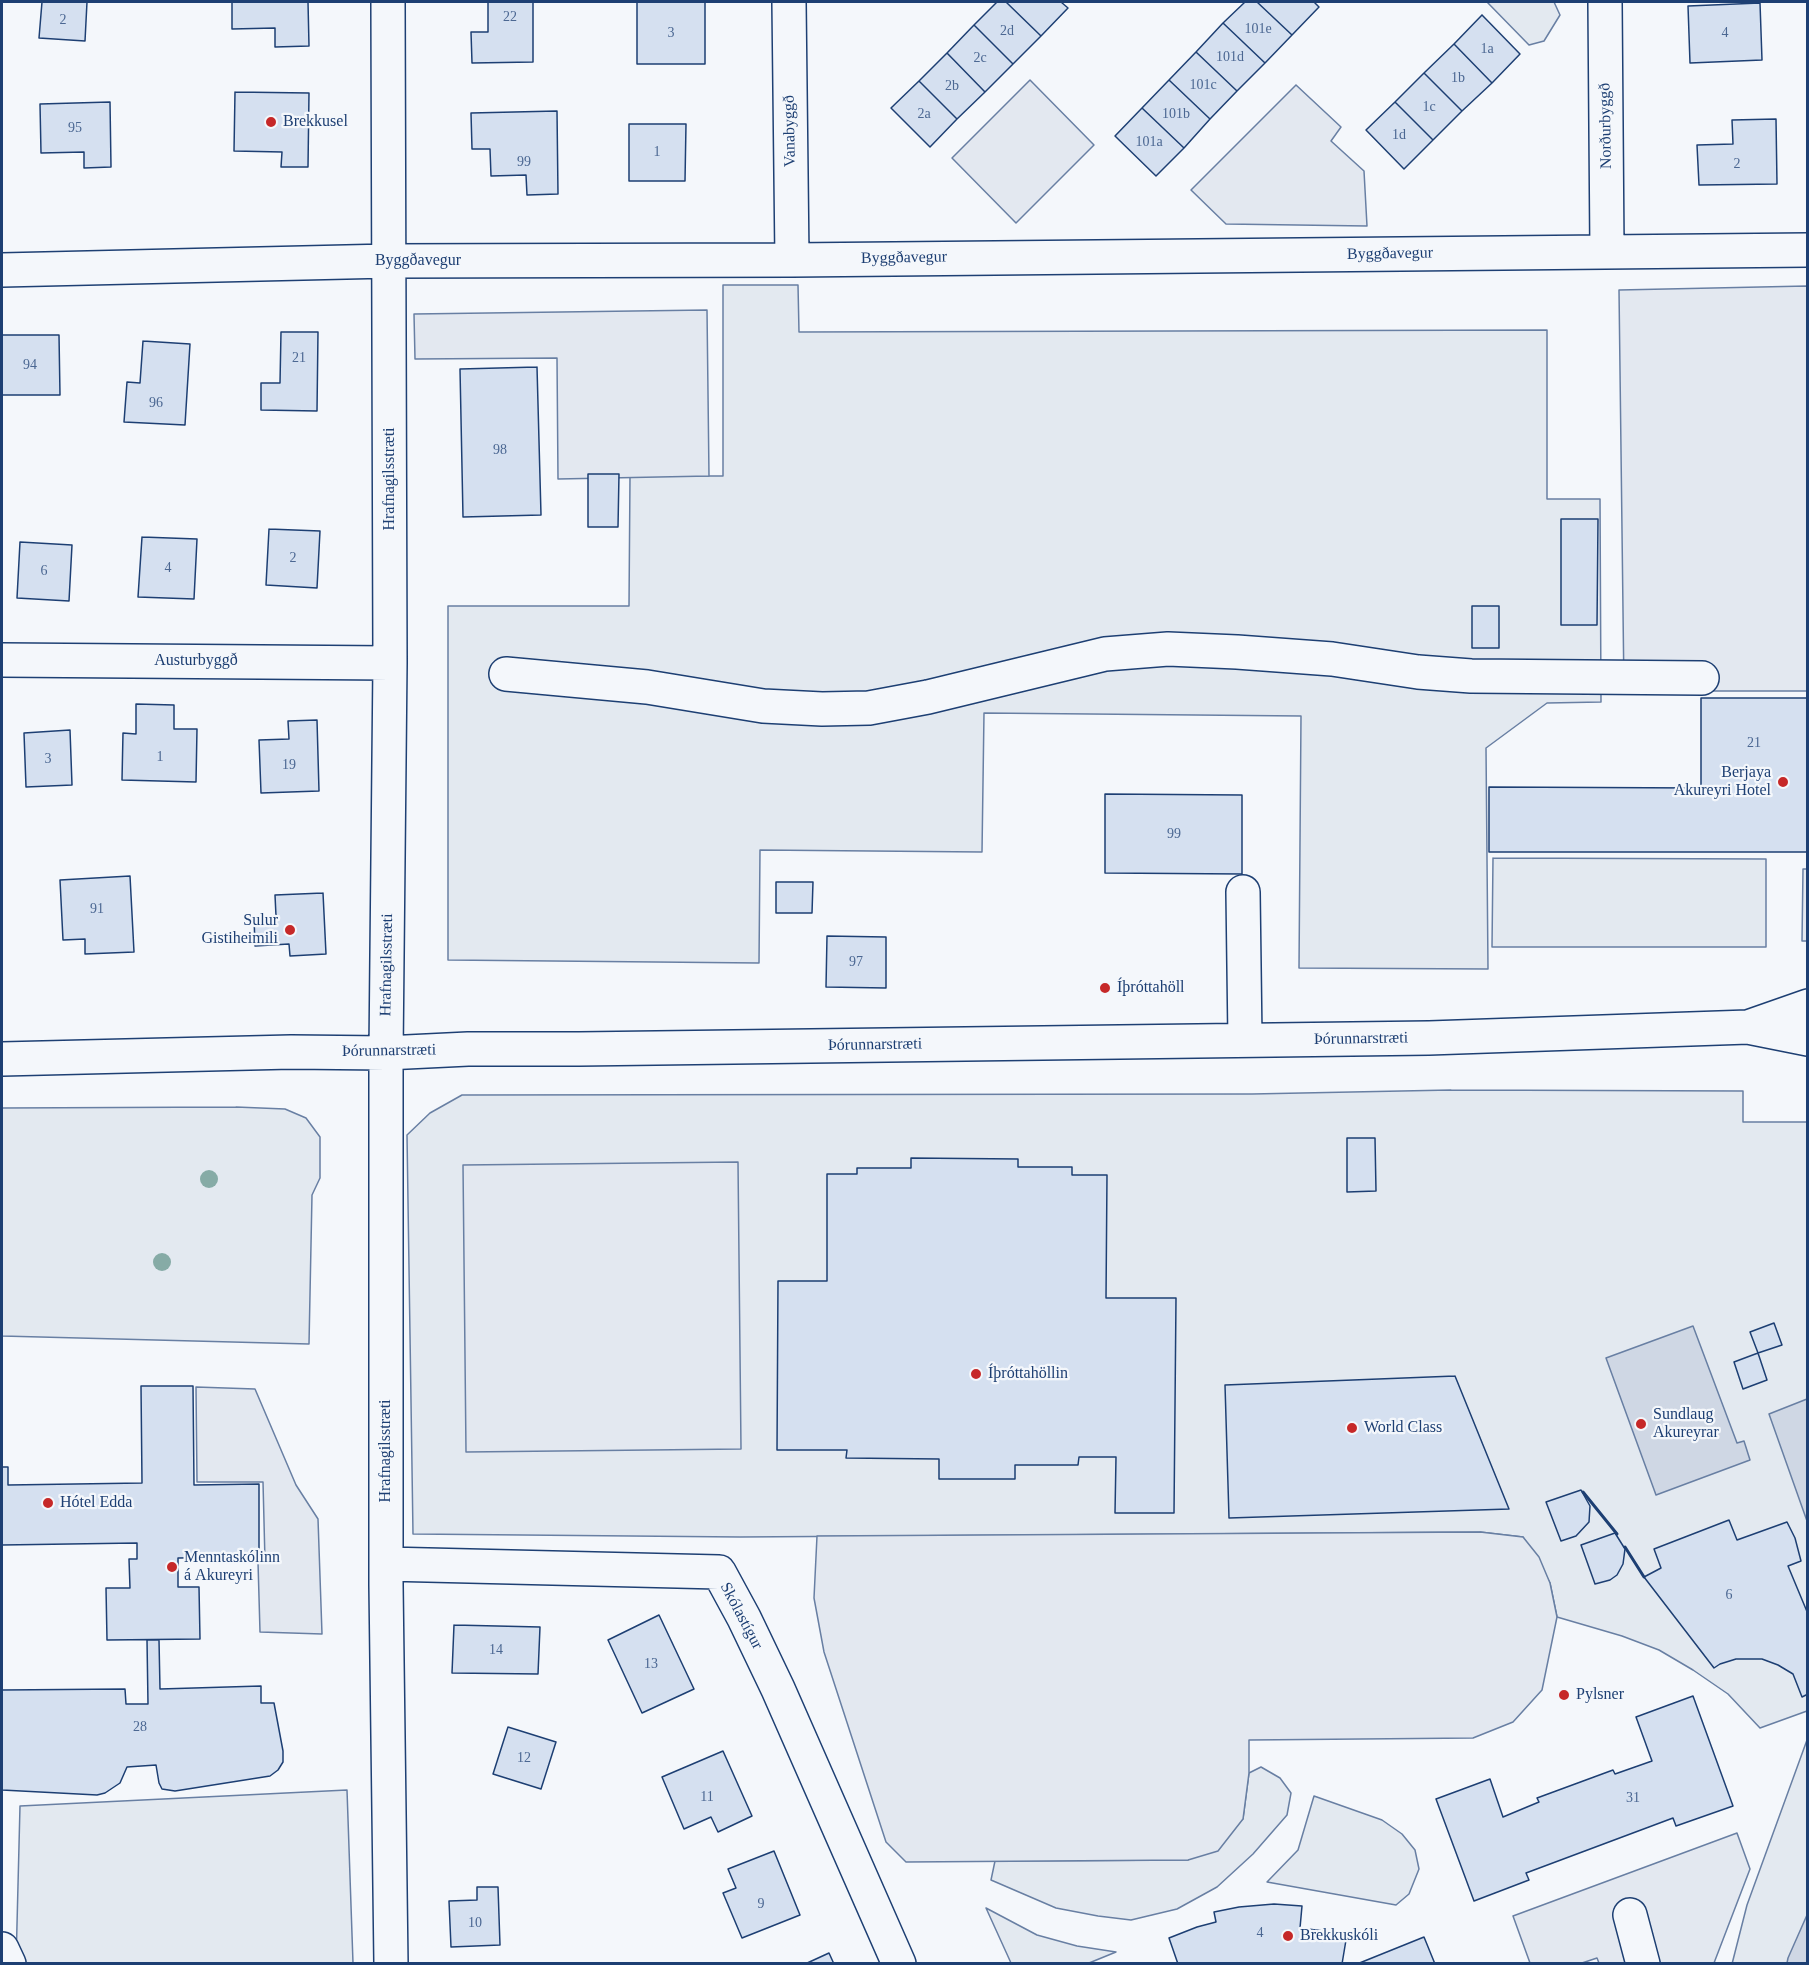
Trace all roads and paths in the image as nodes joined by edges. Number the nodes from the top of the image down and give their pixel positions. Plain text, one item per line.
1 (388, 2) edge
2 (789, 2) edge
3 (1605, 2) edge
4 (1808, 250) edge
5 (1607, 251) junction
6 (792, 260) junction
7 (389, 261) junction
8 (2, 270) edge
9 (2, 660) edge
10 (390, 663) junction
11 (506, 674) dead end
12 (1702, 678) dead end
13 (1243, 892) dead end
14 (1808, 1006) edge
15 (1748, 1027) junction
16 (1808, 1040) edge
17 (1245, 1041) junction
18 (386, 1053) junction
19 (2, 1059) edge
20 (386, 1564) junction
21 (1629, 1915) dead end
22 (2, 1949) edge
23 (9, 1964) edge
24 (392, 1964) edge
25 (898, 1964) edge
26 (1643, 1964) edge

1 - 7 street, Hrafnagilsstræti
2 - 6 street, Vanabyggð
3 - 5 street, Norðurbyggð
4 - 5 street, Byggðavegur
5 - 6 street, Byggðavegur
6 - 7 street, Byggðavegur
7 - 8 street, Byggðavegur
7 - 10 street, Hrafnagilsstræti
9 - 10 street, Austurbyggð
10 - 18 street, Hrafnagilsstræti
11 - 12 street
13 - 17 street
14 - 15 street, Þórunnarstræti
15 - 16 street, Þórunnarstræti
15 - 17 street, Þórunnarstræti
17 - 18 street, Þórunnarstræti
18 - 19 street, Þórunnarstræti
18 - 20 street, Hrafnagilsstræti
20 - 24 street, Hrafnagilsstræti
20 - 25 street, Skólastígur
21 - 26 street
22 - 23 street

